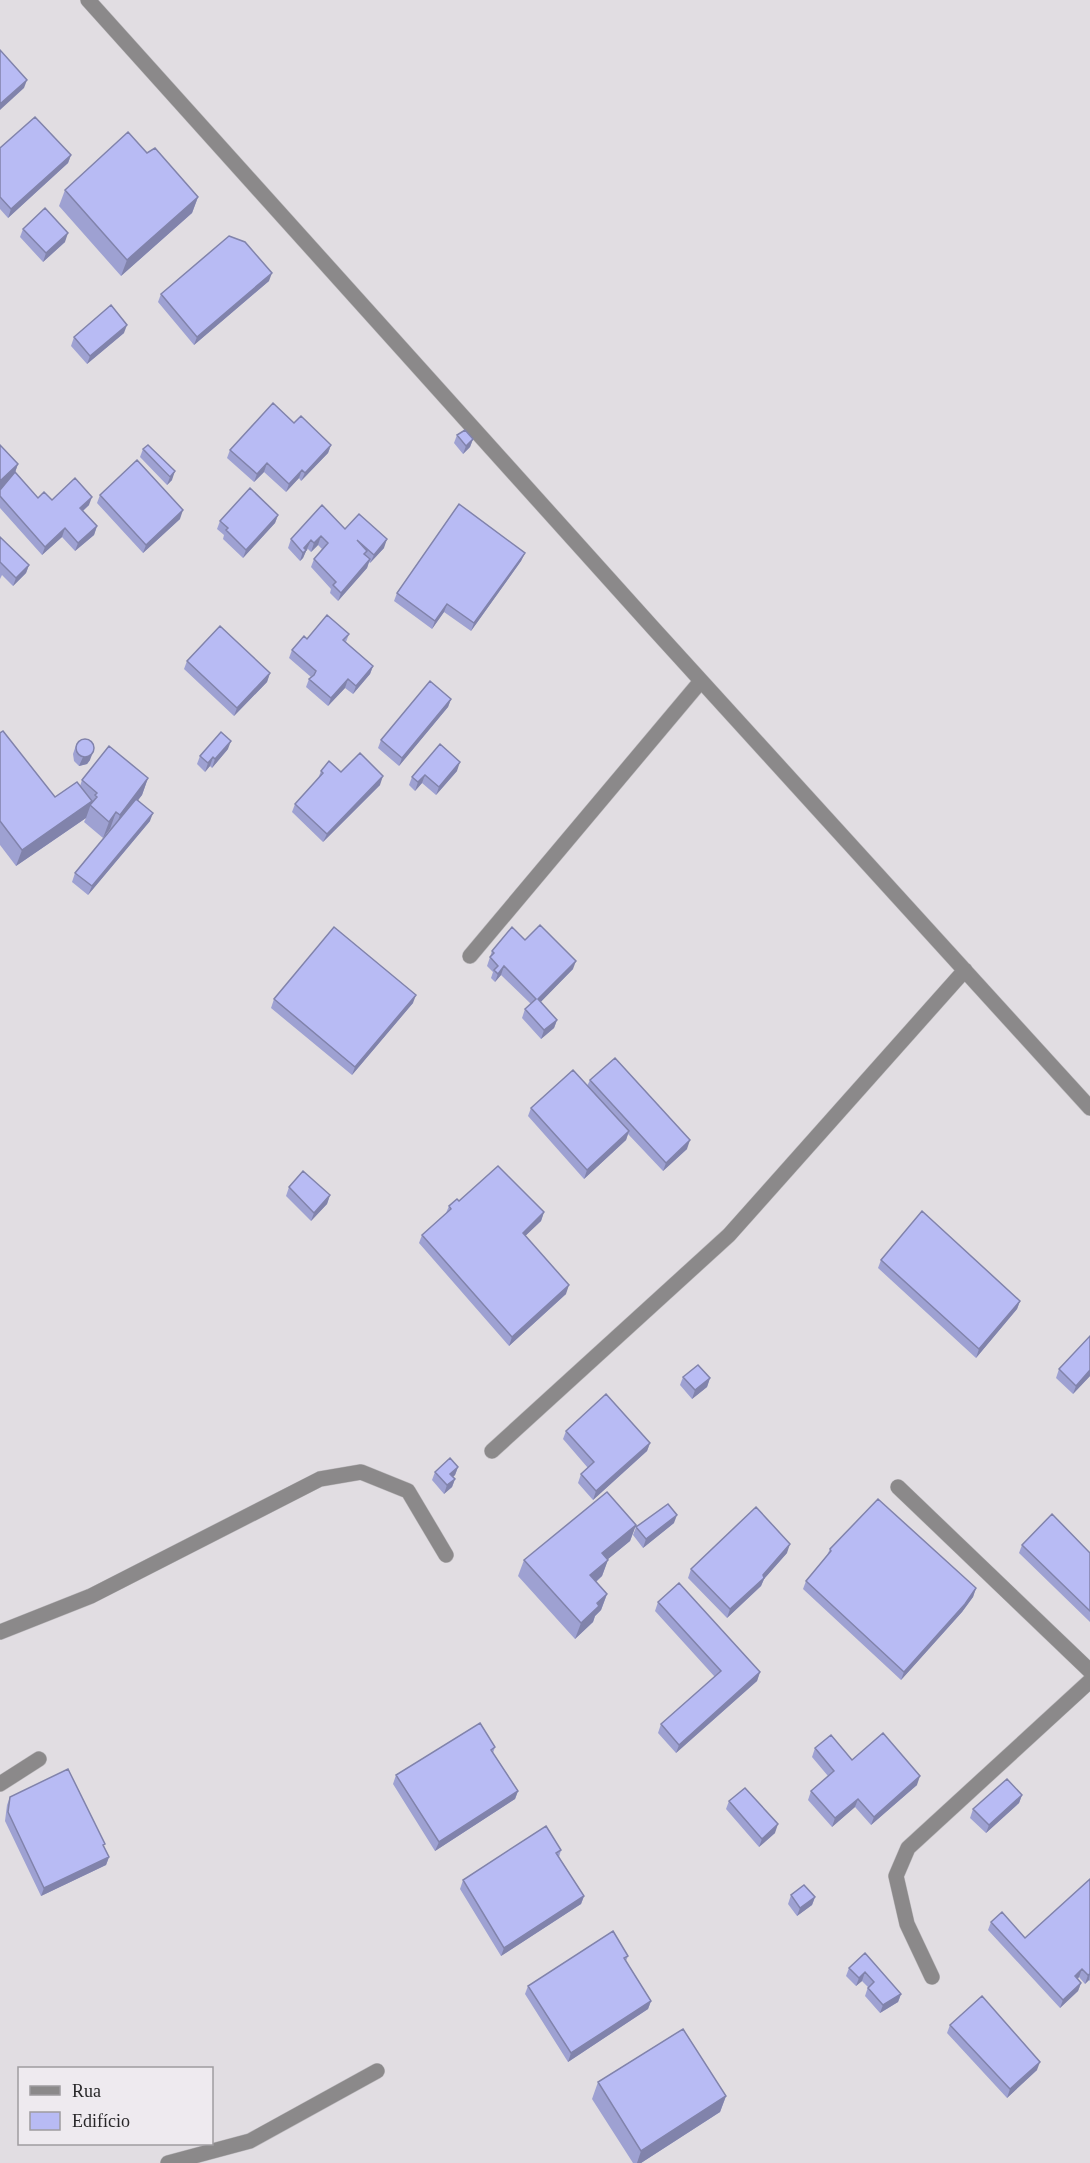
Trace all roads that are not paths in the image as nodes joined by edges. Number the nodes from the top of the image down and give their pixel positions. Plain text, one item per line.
1 (88, 0) edge
2 (701, 681) junction
3 (470, 957) dead end
4 (965, 970) junction
5 (1090, 1108) edge
6 (492, 1451) dead end
7 (898, 1487) dead end
8 (446, 1555) dead end
9 (0, 1632) edge
10 (1090, 1671) edge
11 (1090, 1681) edge
12 (39, 1759) dead end
13 (0, 1784) edge
14 (932, 1977) dead end
15 (377, 2071) dead end
16 (168, 2163) edge

1 - 2 street
2 - 3 street
2 - 4 street
4 - 5 street
4 - 6 street
7 - 10 street
8 - 9 street
11 - 14 street
12 - 13 street
15 - 16 street

